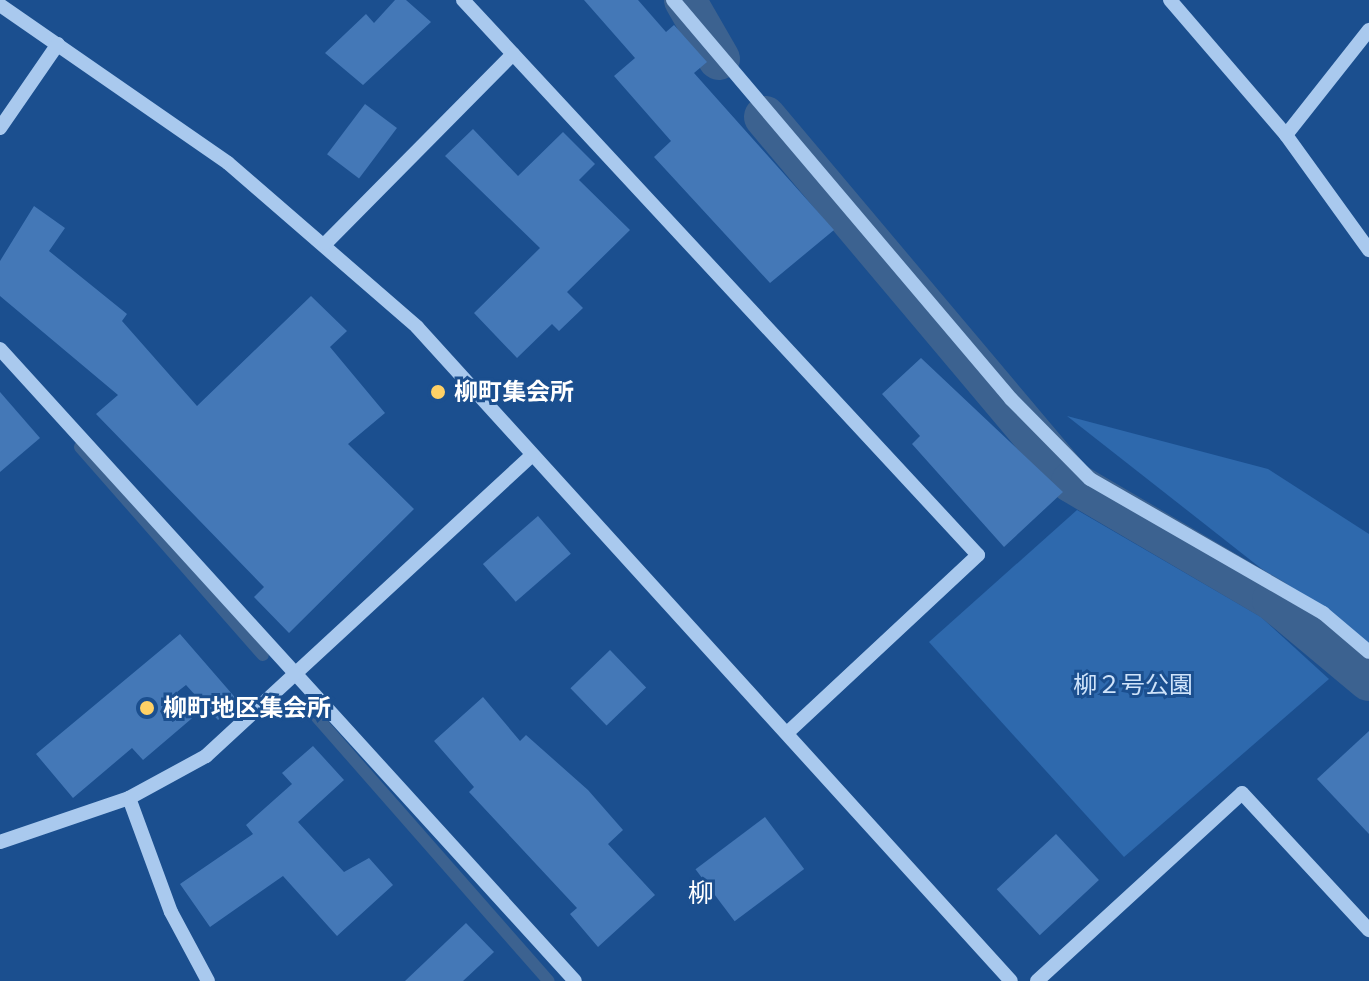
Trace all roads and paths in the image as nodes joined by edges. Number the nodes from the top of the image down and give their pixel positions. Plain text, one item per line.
1 (463, 0) edge
2 (673, 0) edge
3 (1170, 0) edge
4 (0, 5) edge
5 (1369, 30) edge
6 (58, 44) junction
7 (513, 54) junction
8 (0, 128) edge
9 (1286, 135) junction
10 (326, 243) junction
11 (1369, 250) edge
12 (0, 349) edge
13 (532, 455) junction
14 (1369, 652) edge
15 (294, 678) junction
16 (787, 733) junction
17 (129, 798) junction
18 (0, 842) edge
19 (1369, 930) edge
20 (208, 981) edge
21 (575, 981) edge
22 (1011, 981) edge
23 (1037, 981) edge

1 - 7 street
2 - 14 street
3 - 9 street
4 - 6 street
5 - 9 street
6 - 8 street
6 - 10 street
7 - 10 street
7 - 16 street
9 - 11 street
10 - 13 street
12 - 15 street
13 - 15 street
13 - 16 street
15 - 17 street
15 - 21 street
16 - 22 street
17 - 18 street
17 - 20 street
19 - 23 street

